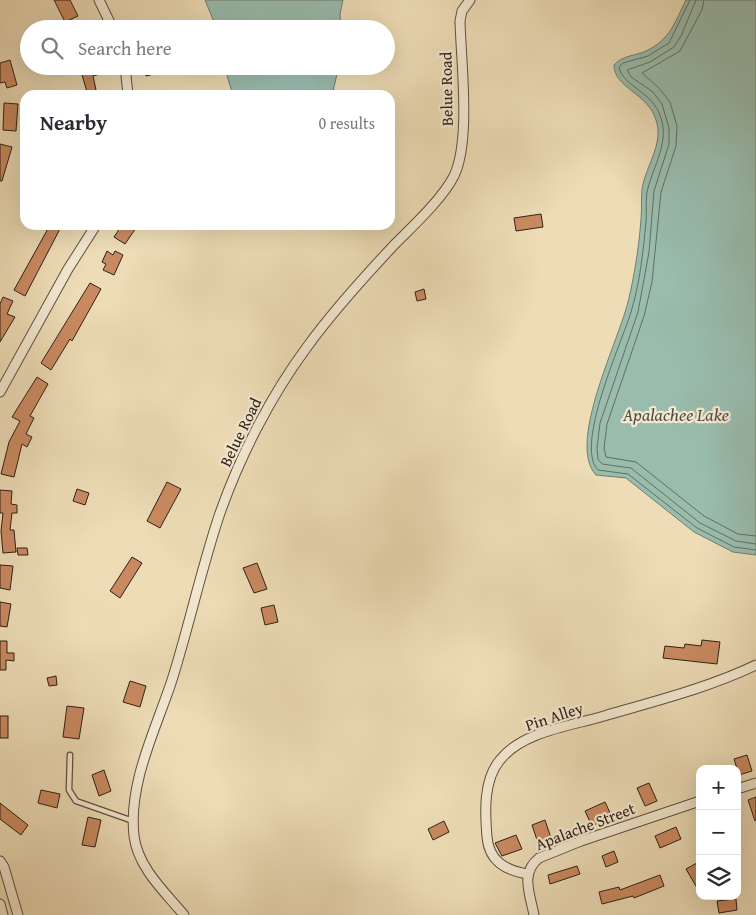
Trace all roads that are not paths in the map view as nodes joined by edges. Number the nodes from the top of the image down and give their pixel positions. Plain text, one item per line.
1 (99, 0) edge
2 (470, 0) edge
3 (109, 20) edge
4 (126, 75) edge
5 (127, 90) edge
6 (93, 230) edge
7 (0, 392) edge
8 (756, 665) edge
9 (70, 755) dead end
10 (756, 783) edge
11 (741, 788) edge
12 (696, 802) edge
13 (134, 822) junction
14 (0, 860) edge
15 (527, 874) junction
16 (0, 904) edge
17 (3, 915) edge
18 (18, 915) edge
19 (184, 915) edge
20 (534, 915) edge

1 - 3 street
2 - 13 street, Belue Road
4 - 5 street
6 - 7 street
8 - 15 street, Pin Alley
9 - 13 lane
10 - 11 street
12 - 15 street, Apalache Street
13 - 19 street, Belue Road
14 - 18 street
15 - 20 street, Apalache Street
16 - 17 street

